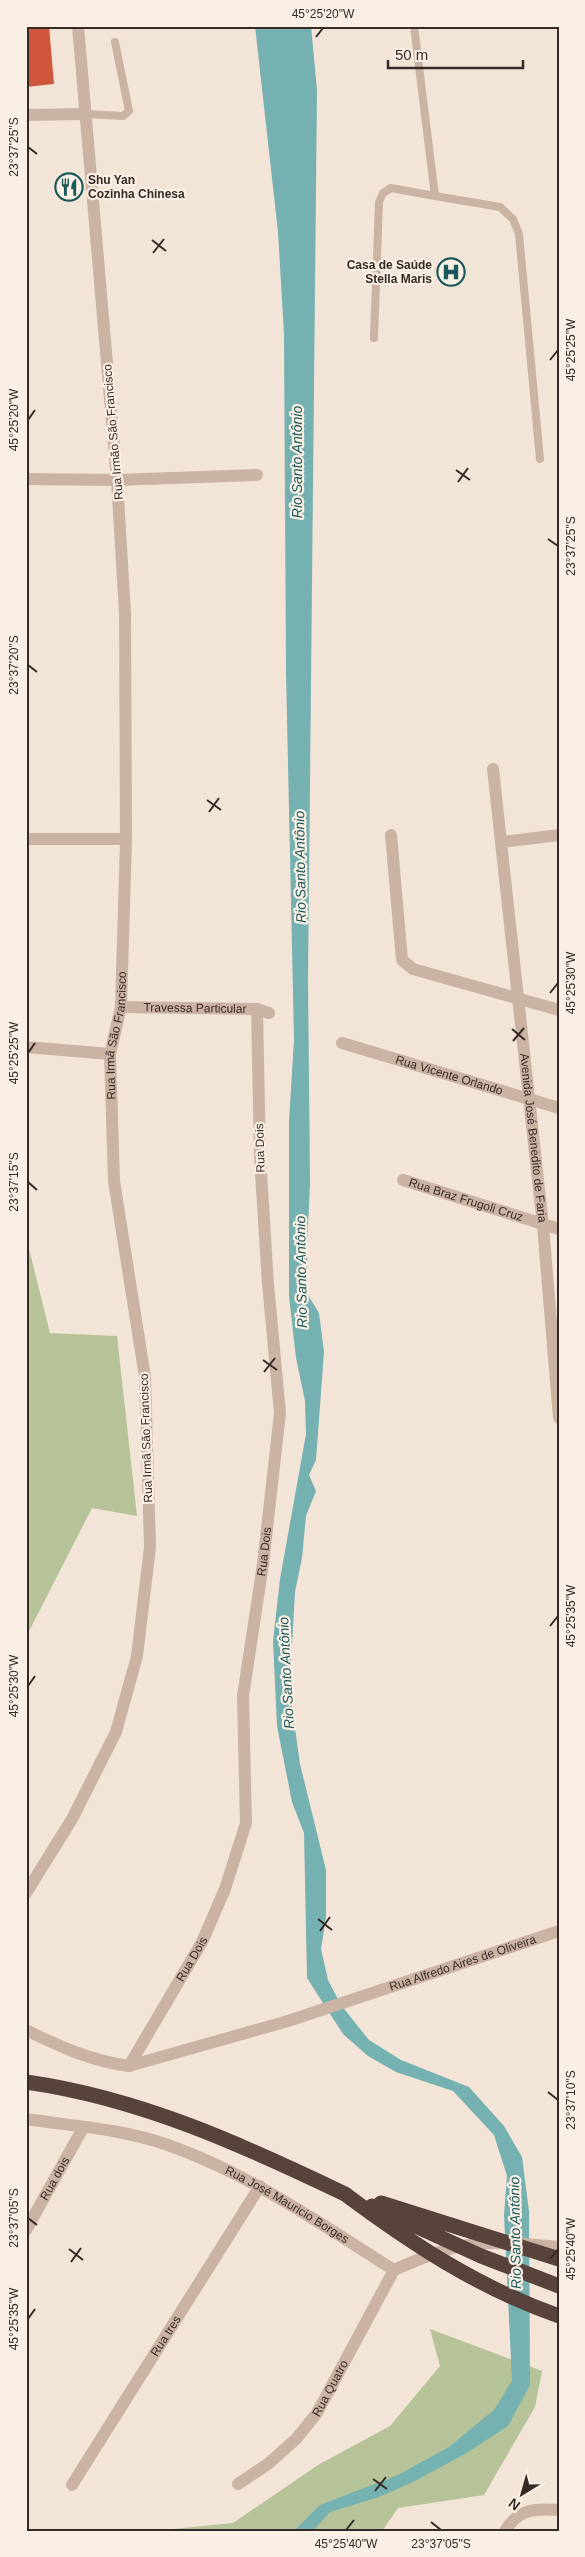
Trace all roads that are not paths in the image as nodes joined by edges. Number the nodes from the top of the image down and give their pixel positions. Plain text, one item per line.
1 (78, 26) edge
2 (414, 26) edge
3 (115, 42) dead end
4 (86, 114) junction
5 (26, 115) edge
6 (435, 196) junction
7 (374, 338) dead end
8 (540, 459) dead end
9 (257, 476) dead end
10 (26, 479) edge
11 (117, 480) junction
12 (493, 768) dead end
13 (391, 835) dead end
14 (559, 836) edge
15 (26, 839) edge
16 (126, 839) junction
17 (502, 842) junction
18 (520, 1000) junction
19 (121, 1007) junction
20 (559, 1010) edge
21 (263, 1011) joint
22 (342, 1043) dead end
23 (26, 1047) edge
24 (110, 1054) junction
25 (529, 1100) junction
26 (559, 1108) edge
27 (403, 1180) dead end
28 (543, 1226) junction
29 (559, 1229) edge
30 (558, 1388) edge
31 (559, 1418) edge
32 (26, 1893) edge
33 (559, 1931) edge
34 (26, 2030) edge
35 (129, 2066) junction
36 (26, 2082) edge
37 (26, 2119) edge
38 (83, 2128) junction
39 (260, 2186) junction
40 (345, 2194) junction
41 (26, 2230) edge
42 (559, 2247) edge
43 (559, 2259) edge
44 (394, 2270) junction
45 (559, 2286) edge
46 (559, 2316) edge
47 (238, 2484) dead end
48 (72, 2485) dead end
49 (559, 2510) edge
50 (505, 2531) edge

1 - 4 street, Rua Irmão São Francisco
2 - 6 lane
3 - 4 lane
4 - 5 street
4 - 11 street, Rua Irmão São Francisco
6 - 7 lane
6 - 8 lane
9 - 11 street
10 - 11 street
11 - 16 street, Rua Irmão São Francisco
12 - 17 street, Avenida José Benedito de Faria
13 - 18 street
14 - 17 street
15 - 16 street
16 - 19 street, Rua Irmã São Francisco
17 - 18 street, Avenida José Benedito de Faria
18 - 20 street
18 - 25 street, Avenida José Benedito de Faria
19 - 21 street, Travessa Particular
19 - 24 street, Rua Irmã São Francisco
21 - 35 street, Rua Dois
22 - 25 street, Rua Vicente Orlando
23 - 24 street
24 - 32 street, Rua Irmã São Francisco
25 - 26 street, Rua Vicente Orlando
25 - 28 street, Avenida José Benedito de Faria
27 - 28 street, Rua Braz Frugoli Cruz
28 - 29 street, Rua Braz Frugoli Cruz
28 - 30 street, Avenida José Benedito de Faria
30 - 31 street, Avenida José Benedito de Faria
33 - 35 street, Rua Alfredo Aires de Oliveira
34 - 35 street
36 - 40 highway
37 - 38 street
38 - 39 street, Rua José Mauricio Borges
38 - 41 street, Rua dois
39 - 44 street, Rua José Mauricio Borges
39 - 48 street, Rua tres
40 - 43 highway, bridge
40 - 45 highway, bridge
40 - 46 highway, bridge
42 - 44 street, bridge
44 - 47 street, Rua Quatro
49 - 50 street

